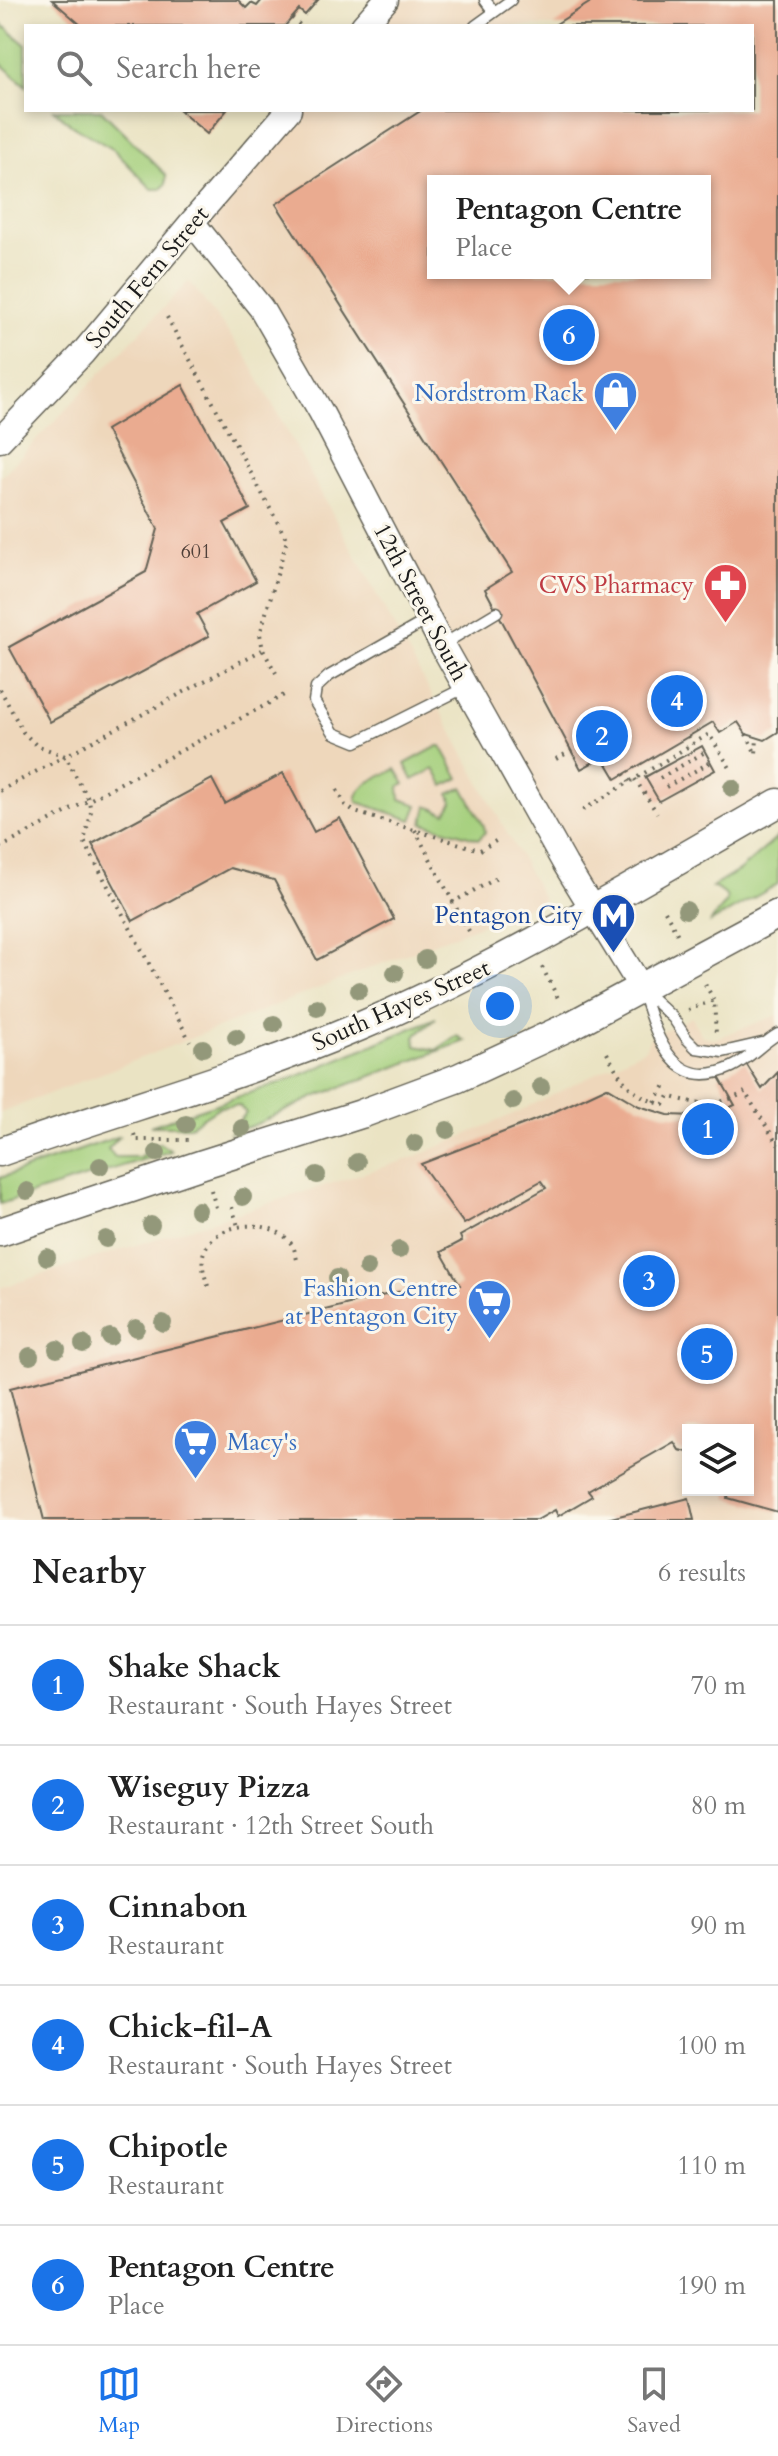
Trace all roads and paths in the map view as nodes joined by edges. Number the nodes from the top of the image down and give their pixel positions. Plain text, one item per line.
1 (386, 0) edge
2 (485, 0) edge
3 (511, 0) edge
4 (494, 12) junction
5 (292, 18) dead end
6 (299, 24) edge
7 (365, 24) edge
8 (478, 24) edge
9 (287, 112) edge
10 (192, 222) junction
11 (167, 317) dead end
12 (0, 440) edge
13 (497, 612) dead end
14 (429, 619) junction
15 (442, 645) junction
16 (263, 650) junction
17 (276, 673) dead end
18 (466, 687) junction
19 (0, 689) edge
20 (286, 694) dead end
21 (746, 734) dead end
22 (689, 736) dead end
23 (757, 738) dead end
24 (693, 744) junction
25 (571, 751) dead end
26 (705, 752) dead end
27 (65, 756) junction
28 (556, 759) dead end
29 (711, 762) dead end
30 (732, 771) dead end
31 (624, 774) dead end
32 (660, 778) dead end
33 (635, 779) junction
34 (629, 782) junction
35 (666, 787) dead end
36 (337, 790) dead end
37 (0, 791) edge
38 (89, 800) junction
39 (778, 803) edge
40 (583, 810) dead end
41 (657, 813) dead end
42 (415, 830) junction
43 (499, 839) dead end
44 (0, 848) edge
45 (497, 878) dead end
46 (453, 902) junction
47 (592, 910) junction
48 (665, 911) dead end
49 (778, 914) edge
50 (469, 931) dead end
51 (681, 942) dead end
52 (541, 965) dead end
53 (705, 984) dead end
54 (642, 989) junction
55 (559, 1000) dead end
56 (714, 1000) junction
57 (688, 1010) dead end
58 (778, 1034) edge
59 (190, 1041) dead end
60 (716, 1041) dead end
61 (764, 1042) junction
62 (607, 1053) dead end
63 (667, 1082) dead end
64 (745, 1092) dead end
65 (748, 1097) dead end
66 (655, 1102) junction
67 (133, 1131) dead end
68 (196, 1140) dead end
69 (778, 1145) edge
70 (0, 1152) edge
71 (211, 1190) dead end
72 (232, 1207) dead end
73 (217, 1211) dead end
74 (238, 1226) junction
75 (0, 1232) edge
76 (298, 1263) dead end
77 (208, 1286) dead end

1 - 7 street
2 - 4 lane
3 - 4 lane
4 - 8 lane
5 - 6 path
9 - 10 street, South Fern Street
10 - 12 street, South Fern Street
10 - 14 street, 12th Street South
11 - 16 path
13 - 15 lane
14 - 15 street, 12th Street South
14 - 18 lane
15 - 18 street, 12th Street South
16 - 17 path
16 - 27 path
18 - 47 street, 12th Street South
19 - 27 path
20 - 38 path
21 - 23 path
22 - 24 path
24 - 30 path
24 - 33 path
25 - 28 path
26 - 32 path
27 - 37 path
27 - 38 path
29 - 35 path
31 - 34 path
33 - 34 path
33 - 41 path
34 - 40 path
36 - 42 path
38 - 44 path
38 - 59 path
39 - 47 main road, South Hayes Street
42 - 43 path
42 - 46 path
45 - 46 path
46 - 50 path
47 - 54 street, 12th Street South
47 - 70 main road, South Hayes Street
48 - 51 path
49 - 54 main road
52 - 55 path
53 - 56 path
54 - 61 lane
54 - 61 lane
54 - 75 main road
56 - 57 path
56 - 60 path
58 - 61 lane
62 - 66 path
63 - 66 path
64 - 66 path
65 - 69 path
67 - 68 path
71 - 73 path
72 - 74 path
74 - 76 path
74 - 77 path

